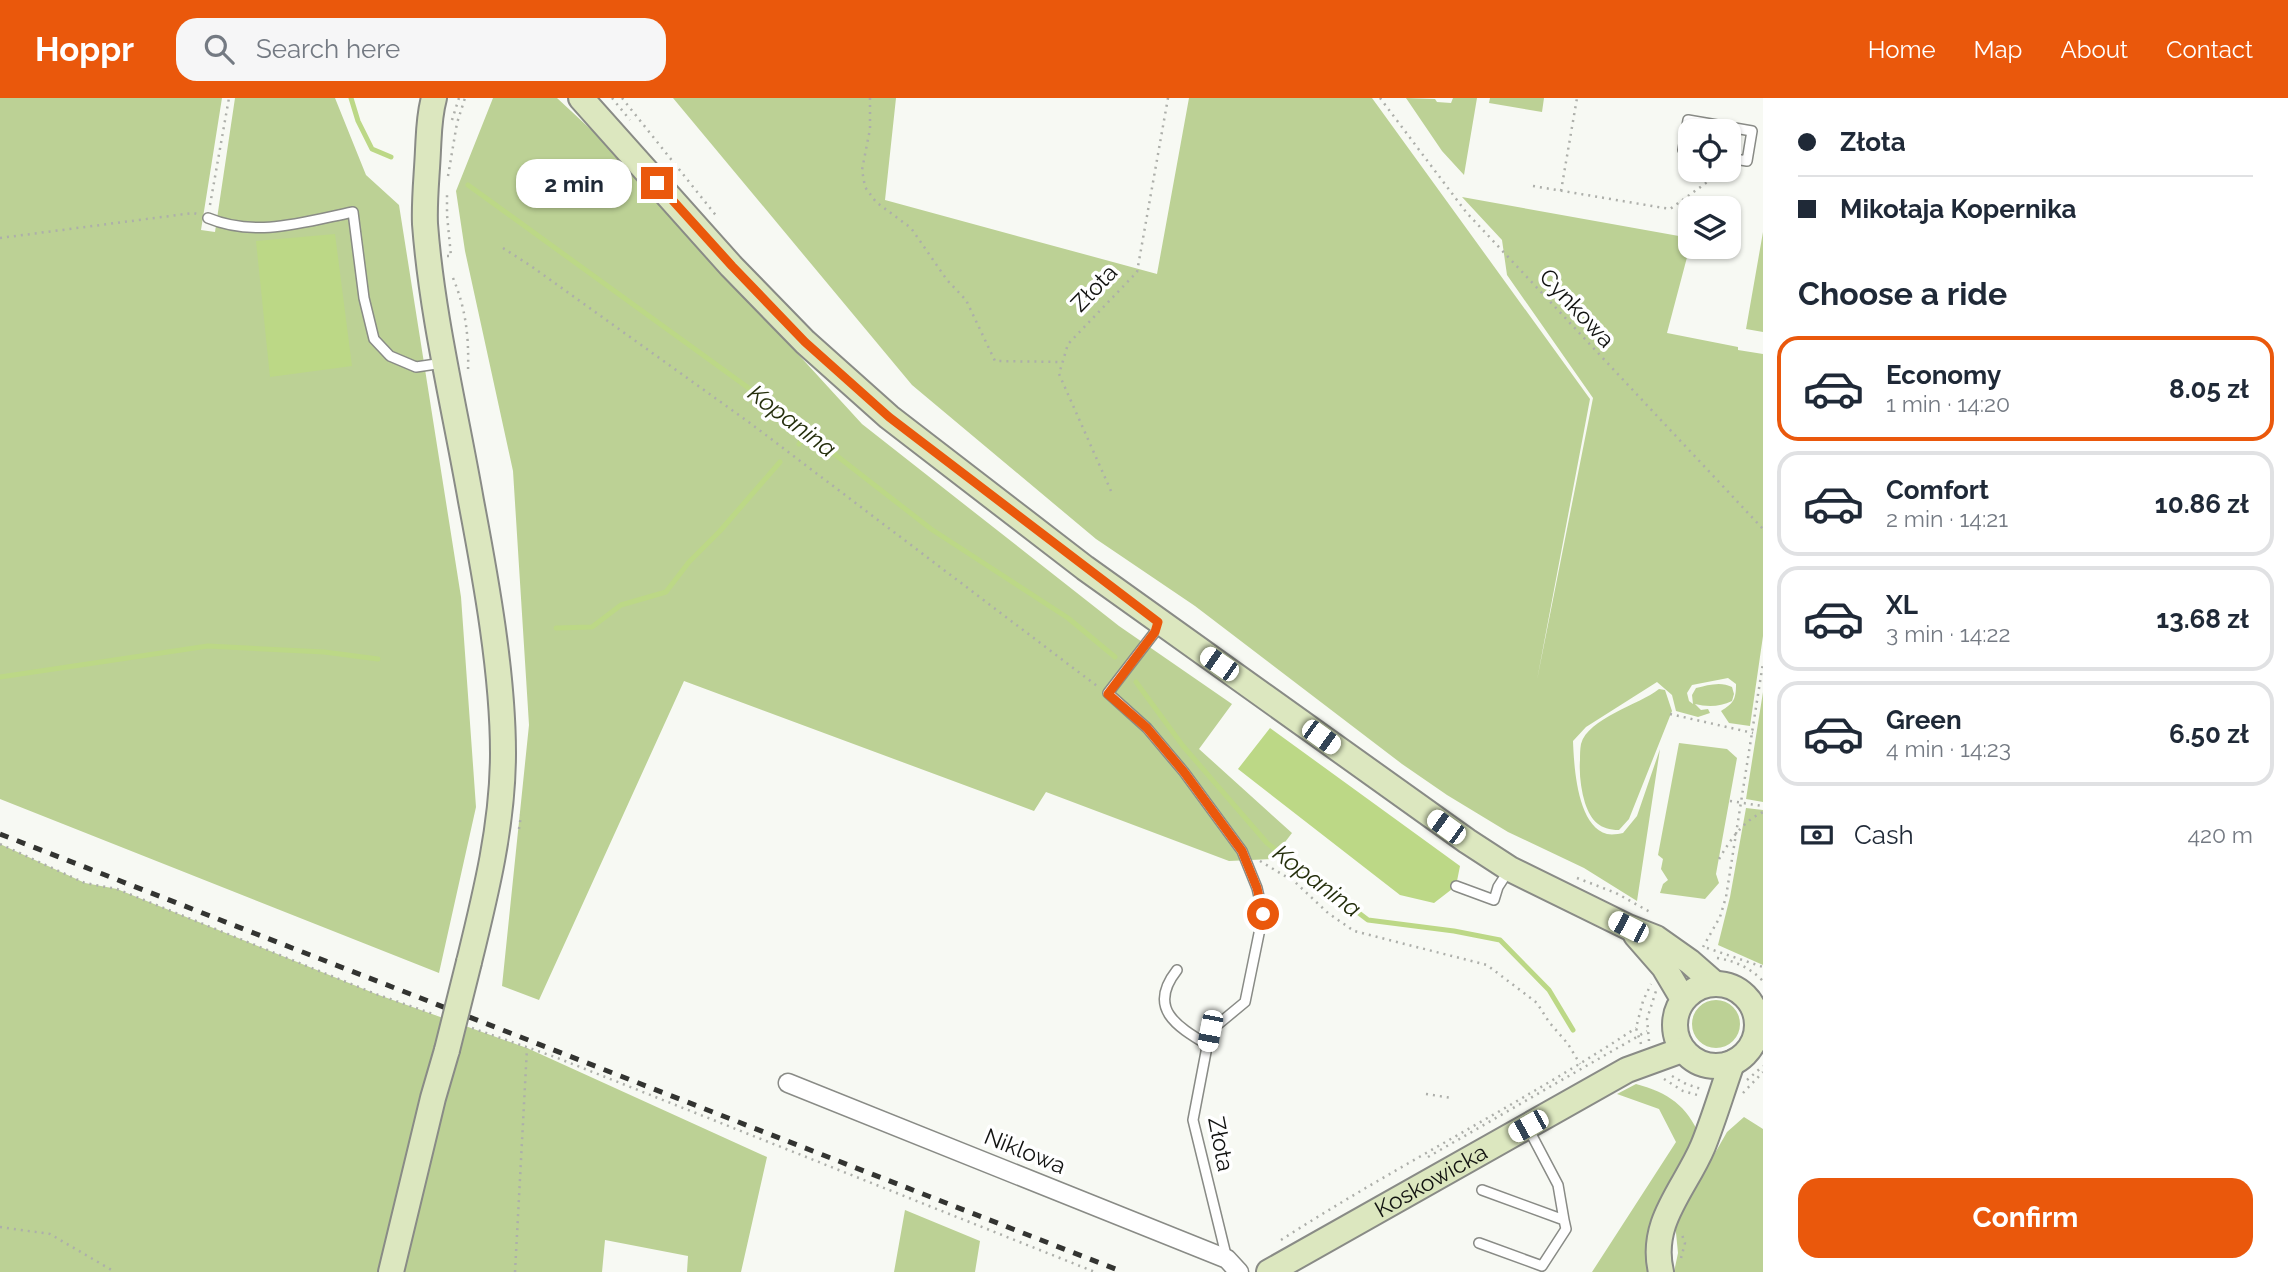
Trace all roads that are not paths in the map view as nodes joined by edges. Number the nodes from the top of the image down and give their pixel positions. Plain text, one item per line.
1 (434, 98) edge
2 (447, 98) edge
3 (581, 98) edge
4 (1741, 129) edge
5 (1752, 131) junction
6 (1763, 132) edge
7 (428, 152) junction
8 (1741, 159) edge
9 (208, 218) road end
10 (444, 362) junction
11 (1158, 622) junction
12 (1510, 869) junction
13 (1456, 886) dead end
14 (1639, 919) junction
15 (1177, 970) dead end
16 (1714, 983) junction
17 (1757, 987) edge
18 (1683, 999) junction
19 (1760, 1022) edge
20 (1674, 1024) junction
21 (1208, 1045) junction
22 (1682, 1050) junction
23 (1647, 1054) junction
24 (1732, 1063) junction
25 (1705, 1065) junction
26 (788, 1083) dead end
27 (1717, 1096) junction
28 (1528, 1126) junction
29 (1482, 1190) dead end
30 (1564, 1220) junction
31 (1479, 1243) dead end
32 (1233, 1265) edge
33 (1671, 1266) edge
34 (1541, 1269) edge
35 (391, 1272) edge
36 (1269, 1272) edge

1 - 7 street
2 - 7 street
3 - 11 street
4 - 5 lane
5 - 6 lane
5 - 8 lane
7 - 10 street
9 - 10 lane
10 - 35 street, bridge
11 - 12 street
11 - 21 lane, Złota
12 - 13 lane
12 - 14 street
14 - 16 street
14 - 18 street
15 - 21 lane
16 - 17 street
16 - 18 street
17 - 19 street
18 - 20 street
19 - 24 street
20 - 22 street
20 - 23 street, Koskowicka
21 - 32 lane, Złota
22 - 23 street
22 - 25 street
23 - 28 street, Koskowicka
24 - 25 street
24 - 27 street
25 - 27 street
26 - 32 street, Niklowa
27 - 33 street
28 - 30 lane
28 - 36 street, Koskowicka
29 - 30 lane
30 - 34 lane
31 - 34 lane

